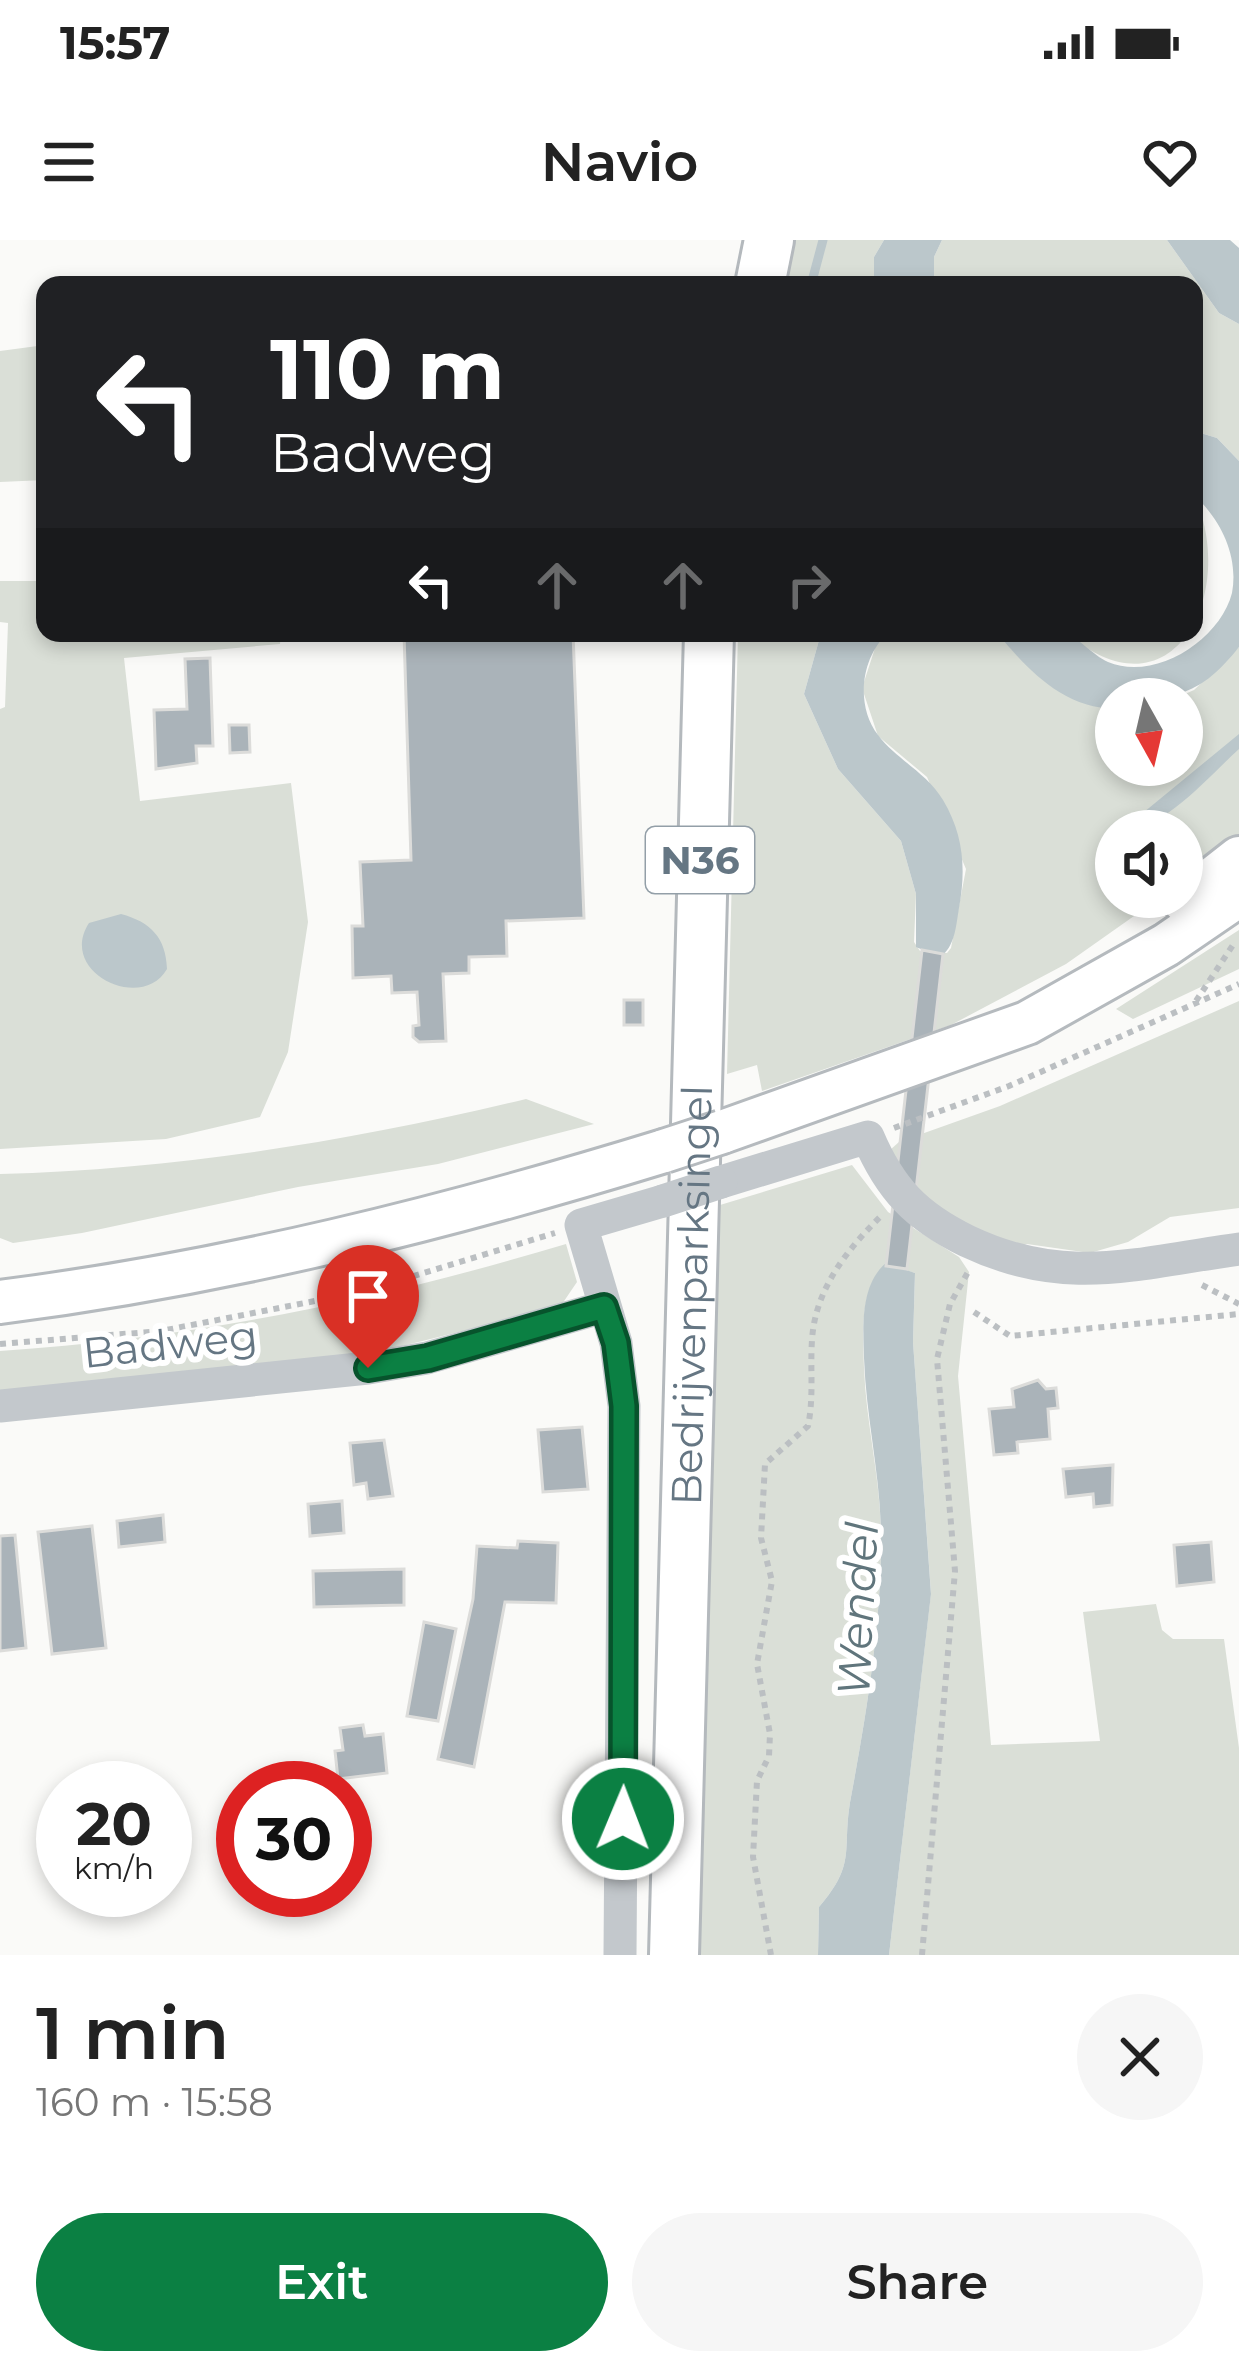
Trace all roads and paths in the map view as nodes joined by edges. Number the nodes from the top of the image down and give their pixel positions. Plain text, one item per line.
1 (739, 240) edge
2 (769, 240) edge
3 (732, 276) edge
4 (762, 276) edge
5 (709, 642) edge
6 (1239, 858) edge
7 (1239, 895) edge
8 (1239, 938) edge
9 (1239, 984) edge
10 (1194, 1004) junction
11 (967, 1042) junction
12 (868, 1137) junction
13 (899, 1197) junction
14 (581, 1225) junction
15 (1239, 1249) edge
16 (987, 1250) junction
17 (0, 1302) edge
18 (604, 1307) junction
19 (974, 1312) dead end
20 (1239, 1314) edge
21 (0, 1344) edge
22 (0, 1406) edge
23 (620, 1955) edge
24 (674, 1955) edge
25 (772, 1955) edge
26 (922, 1955) edge

1 - 3 highway
2 - 4 highway
5 - 24 highway, Bedrijvenparksingel / N36
6 - 11 main road
7 - 11 main road
8 - 10 path
9 - 10 path
10 - 12 path
11 - 17 main road, bridge
12 - 13 street
12 - 14 street, bridge
13 - 16 street
13 - 25 path
14 - 18 street
14 - 21 path
15 - 16 street
16 - 26 path
18 - 22 street, Badweg
18 - 23 street
19 - 20 path

